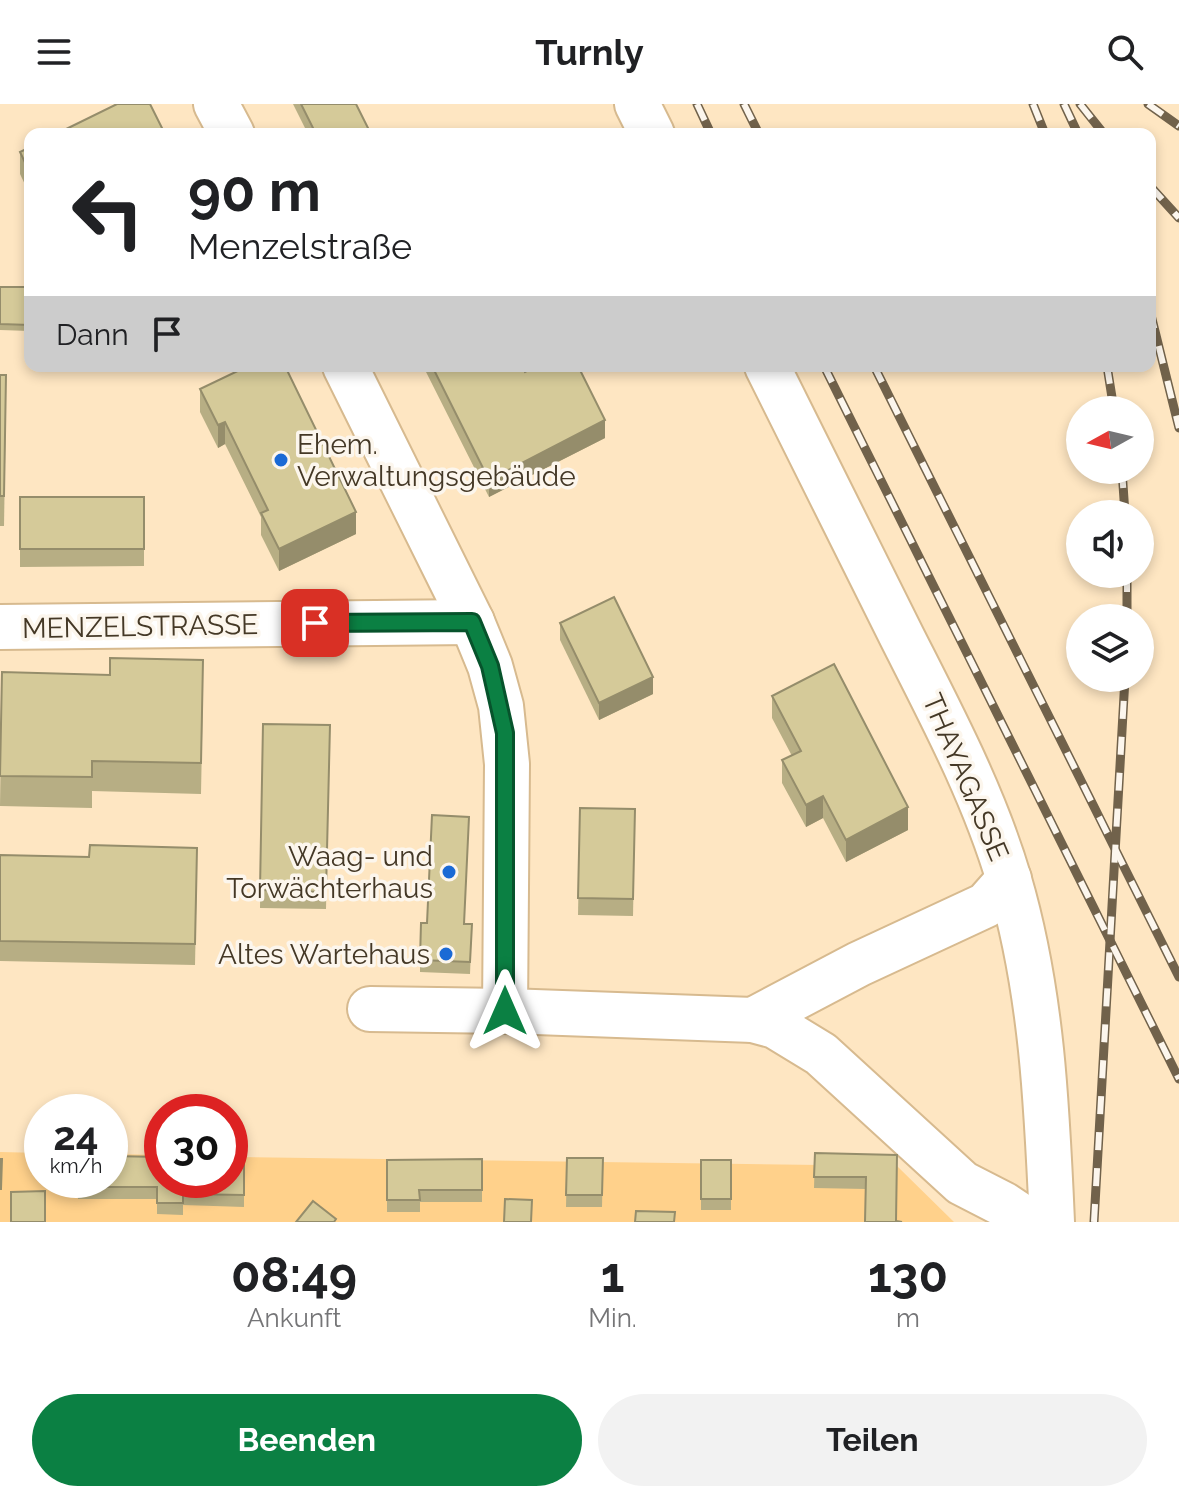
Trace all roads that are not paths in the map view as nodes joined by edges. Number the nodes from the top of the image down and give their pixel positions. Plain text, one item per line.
1 (216, 104) edge
2 (637, 104) edge
3 (229, 128) edge
4 (649, 128) edge
5 (348, 372) edge
6 (770, 372) edge
7 (472, 622) junction
8 (0, 627) edge
9 (1009, 879) junction
10 (370, 1009) dead end
11 (505, 1011) junction
12 (753, 1020) junction
13 (1030, 1222) edge
14 (1052, 1222) edge

1 - 3 street
2 - 4 street
5 - 7 street
6 - 9 street, THAYAGASSE
7 - 8 street, MENZELSTRASSE
7 - 11 street
9 - 12 street
9 - 14 street, THAYAGASSE
10 - 11 street
11 - 12 street
12 - 13 street

